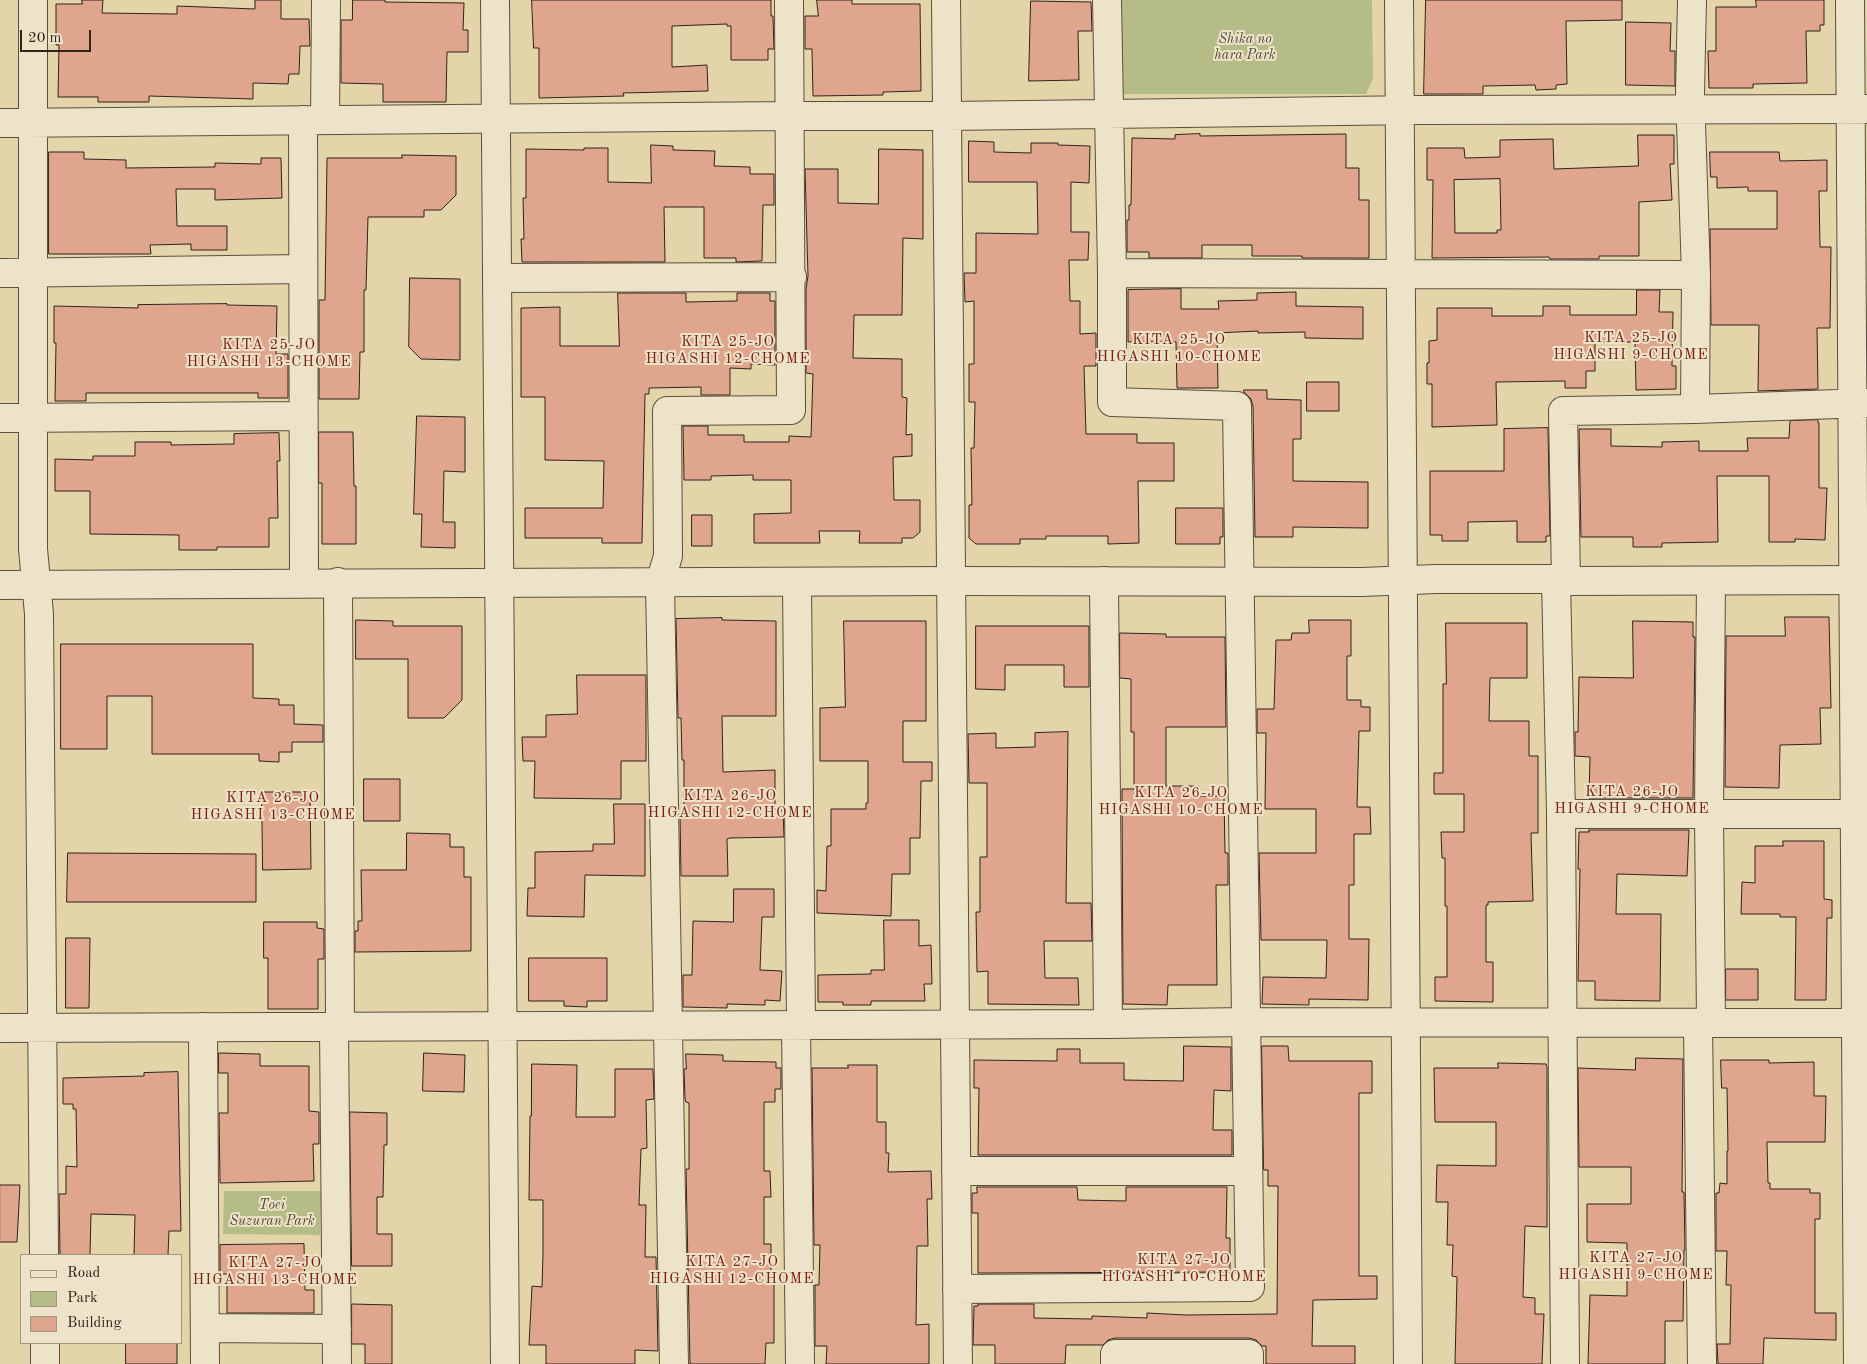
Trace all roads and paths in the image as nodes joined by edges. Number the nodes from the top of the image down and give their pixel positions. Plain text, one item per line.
1 (33, 0) edge
2 (326, 0) edge
3 (495, 0) edge
4 (789, 0) edge
5 (946, 0) edge
6 (1107, 0) edge
7 (1399, 0) edge
8 (1692, 0) edge
9 (1850, 0) edge
10 (1859, 109) edge
11 (1691, 110) junction
12 (1399, 111) junction
13 (1109, 114) junction
14 (789, 116) junction
15 (947, 116) junction
16 (496, 118) junction
17 (314, 120) junction
18 (0, 123) edge
19 (33, 123) junction
20 (303, 269) junction
21 (33, 272) junction
22 (0, 273) edge
23 (1112, 273) junction
24 (1400, 274) junction
25 (1696, 275) junction
26 (792, 277) junction
27 (498, 278) junction
28 (1860, 403) edge
29 (1695, 410) junction
30 (303, 416) junction
31 (0, 418) edge
32 (33, 418) junction
33 (1104, 580) junction
34 (1240, 580) junction
35 (1561, 580) junction
36 (952, 581) junction
37 (1402, 581) junction
38 (1711, 581) junction
39 (1861, 581) edge
40 (338, 582) junction
41 (499, 582) junction
42 (797, 582) junction
43 (304, 583) junction
44 (660, 583) junction
45 (0, 585) edge
46 (38, 585) junction
47 (1709, 813) junction
48 (1561, 814) junction
49 (1862, 814) edge
50 (1245, 1022) junction
51 (1704, 1022) junction
52 (1861, 1022) edge
53 (1405, 1023) junction
54 (1562, 1023) junction
55 (798, 1024) junction
56 (954, 1024) junction
57 (1108, 1024) junction
58 (667, 1025) junction
59 (203, 1027) junction
60 (337, 1027) junction
61 (504, 1027) junction
62 (0, 1028) edge
63 (43, 1028) junction
64 (956, 1171) junction
65 (1248, 1171) junction
66 (44, 1254) edge
67 (956, 1289) junction
68 (205, 1328) junction
69 (336, 1329) junction
70 (45, 1344) edge
71 (45, 1364) edge
72 (205, 1364) edge
73 (337, 1364) edge
74 (505, 1364) edge
75 (674, 1364) edge
76 (800, 1364) edge
77 (958, 1364) edge
78 (1114, 1364) edge
79 (1249, 1364) edge
80 (1408, 1364) edge
81 (1566, 1364) edge
82 (1702, 1364) edge
83 (1858, 1364) edge

1 - 19 street
2 - 17 street
3 - 16 street
4 - 14 street
5 - 15 street
6 - 13 street
7 - 12 street
8 - 11 street
9 - 10 street
10 - 11 street
10 - 28 street
11 - 12 street
11 - 25 street
12 - 13 street
12 - 24 street
13 - 15 street
13 - 23 street
14 - 15 street
14 - 16 street
14 - 26 street
15 - 36 street
16 - 17 street
16 - 27 street
17 - 19 street
17 - 20 street
18 - 19 street
19 - 21 street
20 - 21 street
20 - 30 street
21 - 22 street
21 - 32 street
23 - 24 street
23 - 34 street
24 - 25 street
24 - 37 street
25 - 29 street
26 - 27 street
26 - 44 street
27 - 41 street
28 - 29 street
28 - 39 street
29 - 35 street
30 - 32 street
30 - 43 street
31 - 32 street
32 - 46 street
33 - 34 street
33 - 36 street
33 - 57 street
34 - 37 street
34 - 50 street
35 - 37 street
35 - 38 street
35 - 48 street
36 - 42 street
36 - 56 street
37 - 53 street
38 - 39 street
38 - 47 street
39 - 49 street
40 - 41 street
40 - 43 street
40 - 60 street
41 - 44 street
41 - 61 street
42 - 44 street
42 - 55 street
43 - 46 street
44 - 58 street
45 - 46 street
46 - 63 street
47 - 48 street
47 - 49 street
47 - 51 street
48 - 54 street
49 - 52 street
50 - 53 street
50 - 57 street
50 - 65 street
51 - 52 street
51 - 54 street
51 - 82 street
52 - 83 street
53 - 54 street
53 - 80 street
54 - 81 street
55 - 56 street
55 - 58 street
55 - 76 street
56 - 57 street
56 - 64 street
58 - 61 street
58 - 75 street
59 - 60 street
59 - 63 street
59 - 68 street
60 - 61 street
60 - 69 street
61 - 74 street
62 - 63 street
63 - 66 street
64 - 65 street
64 - 67 street
65 - 67 street
67 - 77 street
68 - 69 street
68 - 72 street
69 - 73 street
70 - 71 street
78 - 79 street

